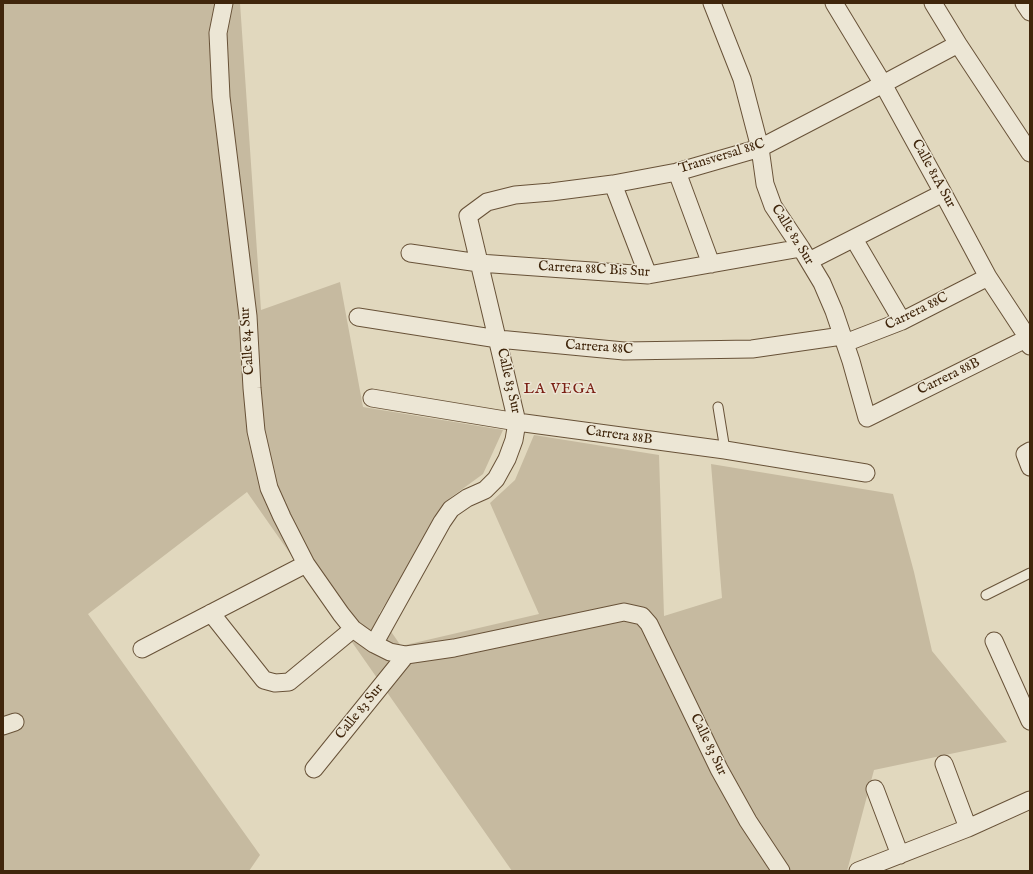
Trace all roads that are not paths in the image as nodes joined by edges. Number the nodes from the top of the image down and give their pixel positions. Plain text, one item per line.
1 (224, 3) edge
2 (712, 3) edge
3 (834, 3) edge
4 (933, 3) edge
5 (1024, 3) edge
6 (1030, 12) edge
7 (958, 44) junction
8 (883, 84) junction
9 (760, 148) junction
10 (1030, 153) edge
11 (677, 172) junction
12 (613, 184) junction
13 (943, 193) junction
14 (468, 216) joint
15 (854, 239) junction
16 (410, 253) dead end
17 (805, 255) junction
18 (479, 263) junction
19 (711, 264) junction
20 (648, 275) junction
21 (988, 277) junction
22 (358, 317) dead end
23 (902, 321) junction
24 (498, 339) junction
25 (843, 340) junction
26 (1029, 340) edge
27 (372, 398) dead end
28 (718, 406) dead end
29 (867, 418) joint
30 (517, 422) junction
31 (725, 450) junction
32 (1030, 451) edge
33 (1030, 467) edge
34 (866, 473) dead end
35 (306, 564) junction
36 (1030, 573) edge
37 (986, 595) dead end
38 (211, 613) junction
39 (353, 628) junction
40 (994, 641) dead end
41 (374, 644) junction
42 (142, 649) dead end
43 (406, 655) junction
44 (1030, 721) edge
45 (944, 764) dead end
46 (314, 769) dead end
47 (875, 790) dead end
48 (1030, 800) edge
49 (968, 828) junction
50 (900, 855) junction
51 (781, 871) edge
52 (858, 871) edge

1 - 35 street, Calle 84 Sur
2 - 9 street, Calle 82 Sur
3 - 8 street, Calle 81A Sur
4 - 7 street
5 - 6 street
7 - 8 street, Transversal 88C
7 - 10 street
8 - 9 street, Transversal 88C
8 - 13 street, Calle 81A Sur
9 - 11 street, Transversal 88C
9 - 17 street, Calle 82 Sur
11 - 12 street, Transversal 88C
11 - 19 street
12 - 14 street, Transversal 88C
12 - 20 street
13 - 15 street, Carrera 88C Bis Sur
13 - 21 street, Calle 81A Sur
14 - 18 street, Calle 83 Sur
15 - 17 street, Carrera 88C Bis Sur
15 - 23 street
16 - 18 street, Carrera 88C Bis Sur
17 - 19 street, Carrera 88C Bis Sur
17 - 25 street, Calle 82 Sur
18 - 20 street, Carrera 88C Bis Sur
18 - 24 street, Calle 83 Sur
19 - 20 street, Carrera 88C Bis Sur
21 - 23 street, Carrera 88C
21 - 26 street, Calle 81A Sur
22 - 24 street, Carrera 88C
23 - 25 street, Carrera 88C
24 - 25 street, Carrera 88C
24 - 30 street, Calle 83 Sur
25 - 29 street, Calle 82 Sur
26 - 29 street, Carrera 88B
27 - 30 street, Carrera 88B
28 - 31 lane
30 - 31 street, Carrera 88B
30 - 41 street, Calle 83 Sur
31 - 34 street, Carrera 88B
32 - 33 street
35 - 38 street
35 - 39 street, Calle 84 Sur
36 - 37 lane
38 - 39 street
38 - 42 street
39 - 41 street, Calle 84 Sur
40 - 44 street
41 - 43 street, Calle 84 Sur
43 - 46 street, Calle 83 Sur
43 - 51 street, Calle 83 Sur
45 - 49 street
47 - 50 street
48 - 49 street
49 - 50 street
50 - 52 street

